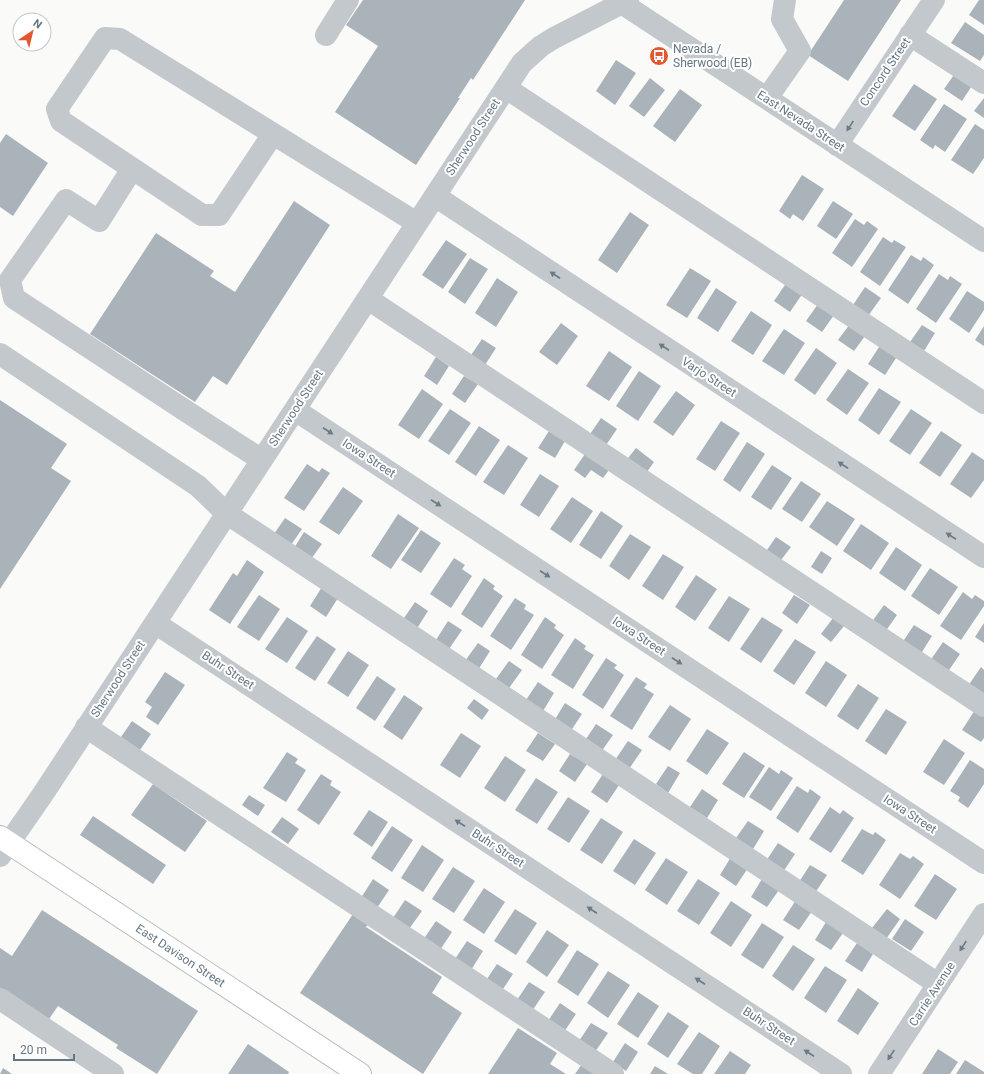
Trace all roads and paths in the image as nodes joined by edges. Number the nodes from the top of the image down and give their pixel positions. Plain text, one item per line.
1 (348, 0) edge
2 (785, 0) edge
3 (934, 0) edge
4 (622, 1) edge
5 (326, 35) dead end
6 (910, 35) junction
7 (984, 82) edge
8 (506, 88) junction
9 (767, 98) junction
10 (273, 134) junction
11 (837, 145) junction
12 (132, 169) junction
13 (435, 196) junction
14 (417, 223) junction
15 (984, 241) edge
16 (368, 299) junction
17 (0, 354) edge
18 (984, 403) edge
19 (295, 410) junction
20 (262, 460) junction
21 (226, 513) junction
22 (984, 558) edge
23 (155, 623) junction
24 (984, 706) edge
25 (86, 727) junction
26 (3, 845) edge
27 (984, 863) edge
28 (984, 914) edge
29 (938, 984) junction
30 (0, 999) edge
31 (113, 1074) edge
32 (360, 1074) edge
33 (613, 1074) edge
34 (841, 1074) edge
35 (879, 1074) edge

1 - 5 street
2 - 9 street
3 - 6 street, Concord Street
4 - 8 street, Sherwood Street
4 - 9 street, East Nevada Street
6 - 7 street
6 -> 11 street, Concord Street
8 - 13 street, Sherwood Street
8 - 18 street
9 - 11 street, East Nevada Street
10 - 12 street
10 - 12 street
10 - 14 street
11 - 15 street, East Nevada Street
12 - 20 street
13 - 14 street, Sherwood Street
22 -> 13 street, Varjo Street
14 - 16 street, Sherwood Street
16 - 19 street, Sherwood Street
16 - 24 street
17 - 21 street
19 - 20 street, Sherwood Street
19 -> 27 street, Iowa Street
20 - 21 street, Sherwood Street
21 - 23 street, Sherwood Street
21 - 29 street
23 - 25 street, Sherwood Street
34 -> 23 street, Buhr Street
25 - 26 street, Sherwood Street
25 - 33 street
26 - 32 main road, East Davison Street
28 -> 29 street, Carrie Avenue
29 -> 35 street, Carrie Avenue
30 - 31 street

